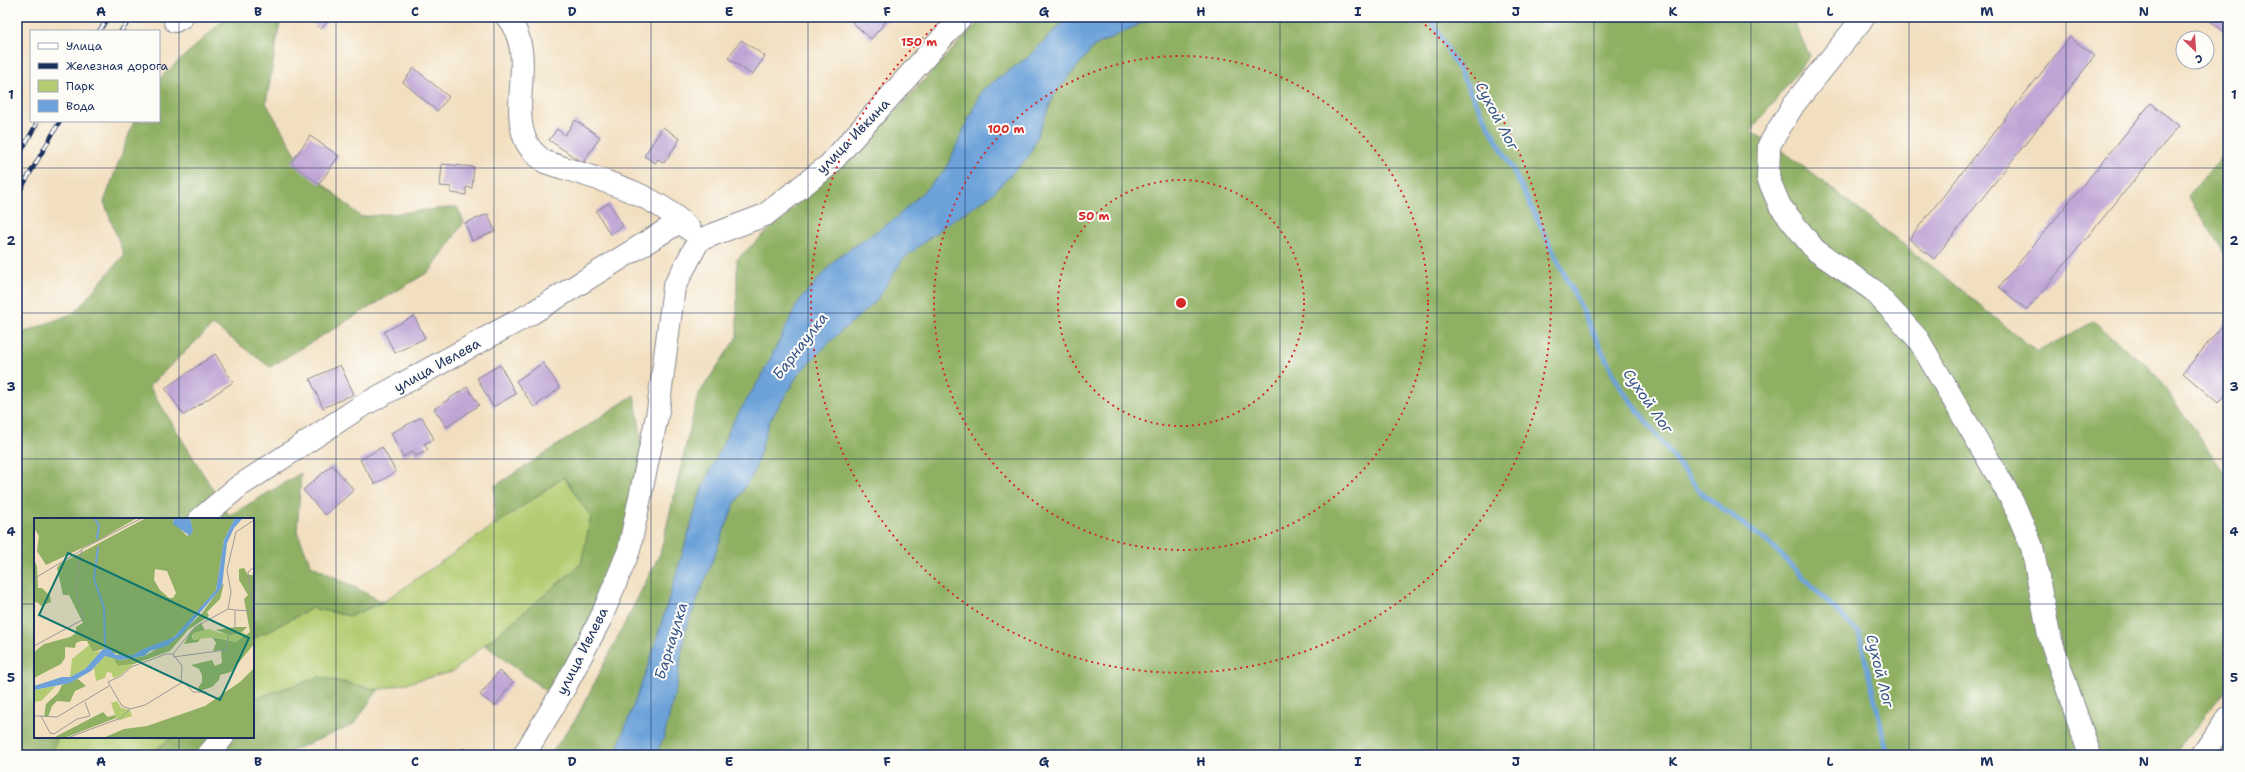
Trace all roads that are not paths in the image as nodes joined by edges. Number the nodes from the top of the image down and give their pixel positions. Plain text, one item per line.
1 (507, 17) edge
2 (961, 17) edge
3 (1864, 17) edge
4 (681, 221) junction
5 (699, 240) junction
6 (201, 518) edge
7 (2228, 718) edge
8 (222, 738) edge
9 (208, 755) edge
10 (524, 755) edge
11 (2090, 755) edge
12 (2202, 755) edge

1 - 4 street
2 - 5 street, улица Ивкина
3 - 11 street
4 - 5 street
4 - 6 street, улица Ивлева
5 - 10 street, улица Ивлева
7 - 12 street
8 - 9 street

